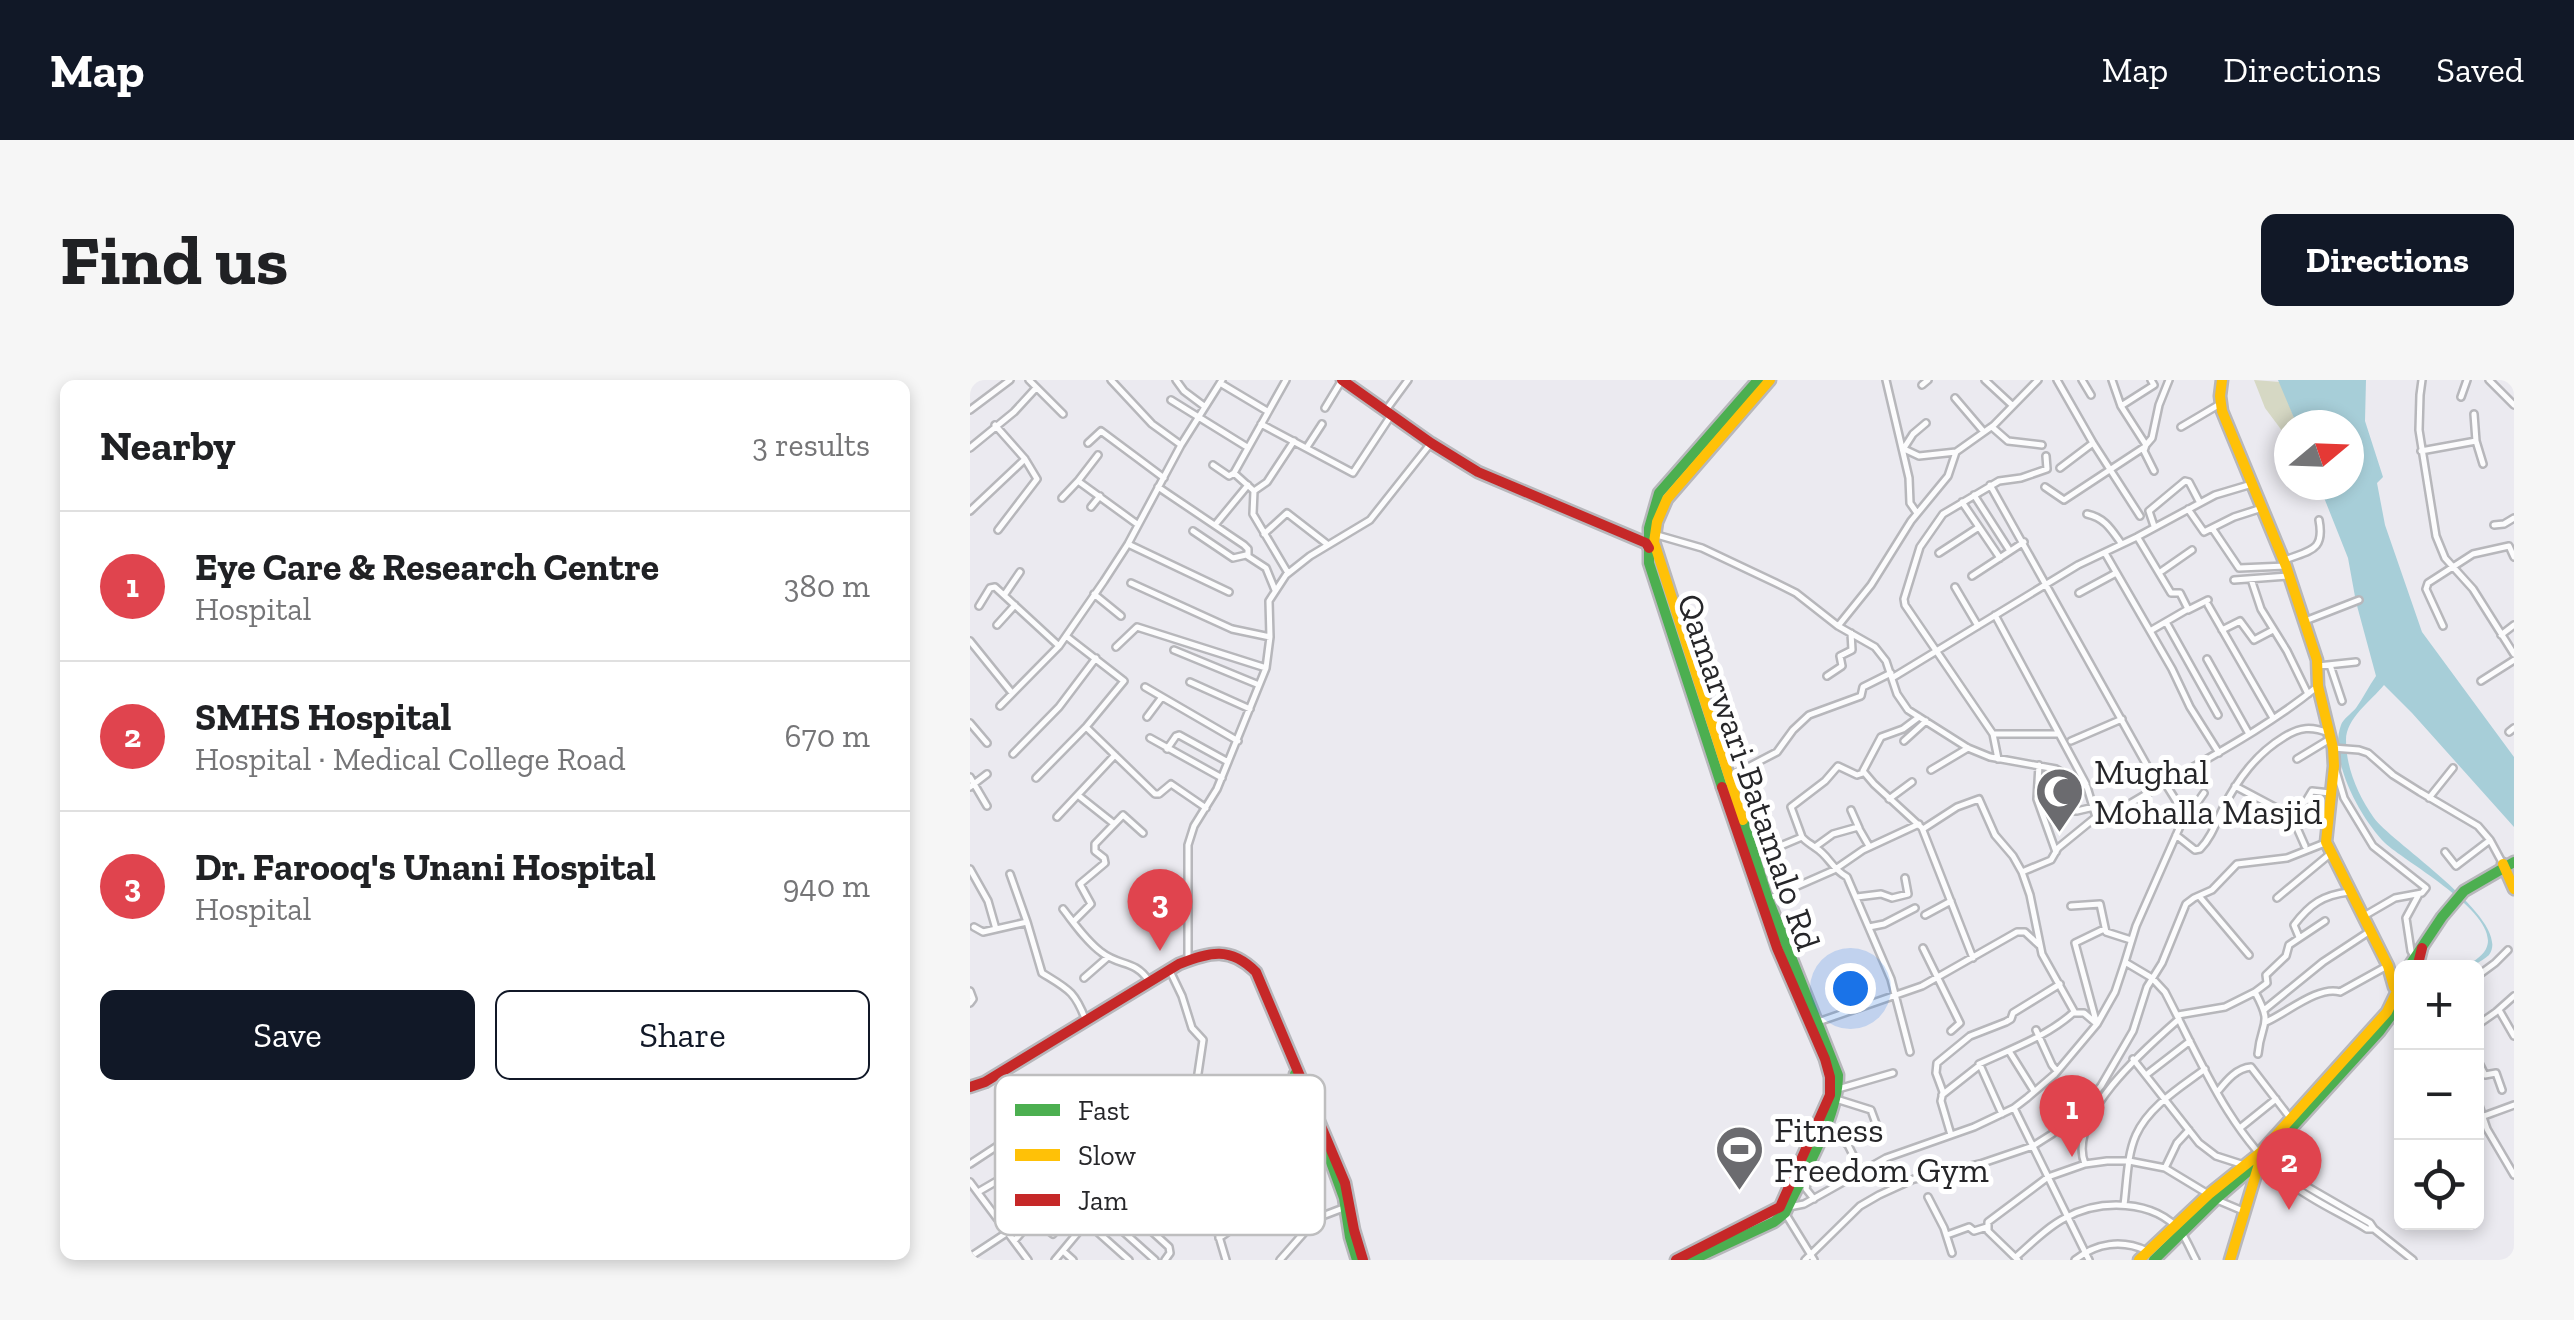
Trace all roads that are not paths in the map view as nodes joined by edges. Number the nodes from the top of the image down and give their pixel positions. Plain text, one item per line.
1 (1010, 380) edge
2 (1029, 380) edge
3 (1111, 380) edge
4 (1176, 380) edge
5 (1286, 380) edge
6 (1342, 380) edge
7 (1408, 380) edge
8 (1770, 380) edge
9 (1886, 380) edge
10 (1928, 380) edge
11 (1985, 380) edge
12 (2024, 380) edge
13 (2038, 380) edge
14 (2057, 380) edge
15 (2082, 380) edge
16 (2112, 380) edge
17 (2169, 380) edge
18 (2222, 380) edge
19 (2422, 380) edge
20 (2467, 380) edge
21 (2489, 380) edge
22 (1221, 382) edge
23 (1757, 383) edge
24 (2152, 383) edge
25 (1922, 386) dead end
26 (2031, 386) junction
27 (1036, 388) junction
28 (2091, 395) dead end
29 (2461, 397) dead end
30 (1955, 398) dead end
31 (1171, 400) dead end
32 (2220, 404) junction
33 (1204, 406) junction
34 (2013, 406) junction
35 (2121, 406) junction
36 (2514, 406) edge
37 (1324, 408) dead end
38 (970, 410) edge
39 (1268, 410) junction
40 (1389, 412) junction
41 (1062, 414) dead end
42 (2474, 414) dead end
43 (1197, 418) junction
44 (1261, 424) junction
45 (1322, 424) dead end
46 (1926, 424) dead end
47 (995, 425) junction
48 (2181, 426) dead end
49 (1992, 427) junction
50 (1984, 432) junction
51 (1294, 441) junction
52 (2476, 441) junction
53 (1088, 443) dead end
54 (1431, 443) junction
55 (2093, 443) junction
56 (1180, 445) junction
57 (2042, 445) dead end
58 (1247, 447) junction
59 (2145, 447) junction
60 (970, 448) edge
61 (1306, 448) junction
62 (1903, 448) junction
63 (2421, 451) junction
64 (1956, 452) junction
65 (1098, 455) dead end
66 (2046, 456) dead end
67 (1025, 459) junction
68 (2483, 464) dead end
69 (1213, 465) dead end
70 (2060, 468) dead end
71 (2109, 468) junction
72 (2154, 471) dead end
73 (1234, 473) junction
74 (1164, 478) junction
75 (1078, 481) junction
76 (1248, 484) junction
77 (1990, 484) junction
78 (2252, 484) junction
79 (2046, 487) dead end
80 (1158, 488) junction
81 (1254, 491) junction
82 (1974, 495) junction
83 (1100, 496) junction
84 (1062, 498) dead end
85 (1962, 502) junction
86 (2200, 502) junction
87 (1091, 507) dead end
88 (2262, 508) junction
89 (2188, 509) junction
90 (970, 512) edge
91 (1917, 513) junction
92 (2087, 514) dead end
93 (2140, 516) dead end
94 (2514, 518) edge
95 (2319, 520) dead end
96 (1138, 524) junction
97 (1215, 525) junction
98 (2494, 526) dead end
99 (1980, 527) junction
100 (2155, 527) junction
101 (2212, 528) junction
102 (998, 530) dead end
103 (1193, 531) dead end
104 (1264, 534) junction
105 (2138, 537) junction
106 (1650, 538) junction
107 (2024, 542) junction
108 (1128, 544) junction
109 (1326, 544) junction
110 (2122, 544) junction
111 (2192, 550) dead end
112 (2010, 551) junction
113 (1940, 553) dead end
114 (2105, 553) junction
115 (1248, 556) junction
116 (2514, 557) edge
117 (2000, 558) junction
118 (2452, 566) junction
119 (2286, 567) junction
120 (1020, 572) dead end
121 (1288, 573) junction
122 (2116, 573) junction
123 (2159, 573) junction
124 (1972, 576) dead end
125 (2252, 579) junction
126 (2234, 580) dead end
127 (1131, 583) dead end
128 (2046, 583) junction
129 (1955, 587) dead end
130 (1275, 590) junction
131 (1228, 592) dead end
132 (1005, 594) junction
133 (1094, 594) junction
134 (2078, 594) dead end
135 (2358, 600) dead end
136 (1015, 605) junction
137 (979, 606) dead end
138 (2188, 610) junction
139 (1995, 615) junction
140 (1121, 616) dead end
141 (2304, 621) junction
142 (2166, 622) junction
143 (997, 625) dead end
144 (2514, 625) edge
145 (1838, 626) junction
146 (1978, 626) junction
147 (2443, 626) dead end
148 (2222, 630) junction
149 (2274, 630) junction
150 (2150, 631) junction
151 (1851, 633) junction
152 (2500, 635) junction
153 (1066, 636) junction
154 (1270, 637) junction
155 (970, 641) edge
156 (1059, 646) junction
157 (1116, 647) dead end
158 (1174, 650) dead end
159 (1938, 650) junction
160 (1685, 655) junction
161 (2514, 657) edge
162 (1096, 658) junction
163 (2207, 659) dead end
164 (2356, 662) dead end
165 (2324, 665) junction
166 (1266, 668) junction
167 (1827, 676) dead end
168 (1891, 676) junction
169 (2480, 680) dead end
170 (1190, 682) dead end
171 (1259, 685) junction
172 (2318, 686) junction
173 (1145, 688) dead end
174 (1013, 694) junction
175 (2308, 694) junction
176 (1162, 697) junction
177 (2342, 701) dead end
178 (1000, 706) dead end
179 (1250, 709) junction
180 (2218, 715) dead end
181 (1147, 717) dead end
182 (1918, 717) junction
183 (2274, 718) junction
184 (2122, 719) junction
185 (1926, 722) junction
186 (970, 723) edge
187 (1086, 727) junction
188 (1993, 734) junction
189 (2059, 734) junction
190 (2249, 734) junction
191 (1150, 738) dead end
192 (2332, 738) junction
193 (1238, 741) junction
194 (1904, 741) dead end
195 (2071, 741) dead end
196 (987, 743) dead end
197 (1167, 748) junction
198 (1968, 748) junction
199 (2219, 753) junction
200 (1013, 754) dead end
201 (1115, 755) junction
202 (1998, 759) junction
203 (2296, 759) dead end
204 (1228, 762) junction
205 (2040, 765) junction
206 (2334, 766) junction
207 (2453, 768) dead end
208 (1931, 770) dead end
209 (1864, 773) junction
210 (986, 774) dead end
211 (1728, 777) junction
212 (1036, 778) dead end
213 (1222, 778) junction
214 (1912, 782) dead end
215 (971, 783) edge
216 (2162, 785) junction
217 (2235, 786) junction
218 (2087, 787) junction
219 (2204, 793) dead end
220 (2330, 793) junction
221 (1079, 796) junction
222 (2429, 798) junction
223 (1889, 799) junction
224 (988, 806) dead end
225 (1206, 808) junction
226 (2094, 808) junction
227 (1850, 810) dead end
228 (2050, 811) dead end
229 (2290, 812) junction
230 (2185, 815) junction
231 (1057, 817) dead end
232 (2096, 817) junction
233 (1113, 823) junction
234 (1921, 826) junction
235 (1859, 828) junction
236 (1143, 833) dead end
237 (2176, 834) junction
238 (1802, 837) junction
239 (2490, 840) junction
240 (1869, 846) junction
241 (2305, 846) dead end
242 (1815, 847) junction
243 (2328, 848) junction
244 (2056, 852) junction
245 (2445, 852) dead end
246 (1754, 857) junction
247 (2507, 864) edge
248 (970, 868) edge
249 (1834, 870) junction
250 (2022, 872) junction
251 (1010, 874) dead end
252 (1905, 878) dead end
253 (2514, 889) edge
254 (2350, 892) junction
255 (2419, 894) junction
256 (2199, 896) junction
257 (1857, 897) junction
258 (2277, 898) dead end
259 (1768, 899) junction
260 (1951, 901) junction
261 (2071, 906) dead end
262 (1915, 908) dead end
263 (1063, 909) dead end
264 (1925, 915) dead end
265 (2364, 916) junction
266 (2325, 921) dead end
267 (1028, 922) junction
268 (1073, 922) junction
269 (974, 927) dead end
270 (1868, 927) junction
271 (996, 929) junction
272 (2104, 929) junction
273 (2370, 932) junction
274 (2299, 937) junction
275 (2131, 940) junction
276 (2040, 945) junction
277 (1923, 948) dead end
278 (2508, 950) dead end
279 (2249, 955) dead end
280 (1108, 957) junction
281 (2418, 957) edge
282 (1974, 958) junction
283 (1188, 961) junction
284 (2125, 962) junction
285 (2389, 969) junction
286 (2484, 971) edge
287 (1170, 972) junction
288 (1254, 974) junction
289 (2150, 977) junction
290 (1084, 978) dead end
291 (1938, 978) junction
292 (2394, 978) edge
293 (1149, 981) junction
294 (2060, 984) junction
295 (1139, 989) junction
296 (970, 991) edge
297 (2255, 992) junction
298 (1897, 996) junction
299 (2514, 996) edge
300 (2394, 1001) edge
301 (970, 1003) edge
302 (2394, 1003) edge
303 (2264, 1010) junction
304 (2499, 1010) junction
305 (2074, 1012) junction
306 (2178, 1017) junction
307 (2484, 1020) edge
308 (1087, 1021) junction
309 (1818, 1022) junction
310 (2266, 1022) junction
311 (2097, 1024) junction
312 (1950, 1031) dead end
313 (2038, 1033) junction
314 (2514, 1036) edge
315 (2190, 1040) junction
316 (2009, 1051) dead end
317 (1289, 1052) junction
318 (1910, 1052) dead end
319 (2258, 1054) dead end
320 (2133, 1059) junction
321 (1979, 1064) dead end
322 (2205, 1069) junction
323 (2058, 1071) junction
324 (2484, 1073) edge
325 (1893, 1074) dead end
326 (997, 1075) edge
327 (1197, 1075) edge
328 (1298, 1075) edge
329 (1299, 1075) edge
330 (2146, 1075) junction
331 (995, 1076) edge
332 (970, 1087) edge
333 (2502, 1090) dead end
334 (2034, 1091) junction
335 (2218, 1092) junction
336 (1837, 1094) junction
337 (1942, 1095) junction
338 (2166, 1099) junction
339 (2276, 1099) junction
340 (2514, 1106) edge
341 (2014, 1108) junction
342 (2002, 1114) junction
343 (2484, 1116) edge
344 (2291, 1119) junction
345 (2484, 1119) edge
346 (1826, 1126) junction
347 (2240, 1128) junction
348 (2189, 1130) junction
349 (1951, 1136) junction
350 (1881, 1137) dead end
351 (1325, 1138) edge
352 (2032, 1146) junction
353 (995, 1148) edge
354 (1325, 1149) edge
355 (2263, 1155) junction
356 (2130, 1161) junction
357 (970, 1164) edge
358 (2084, 1164) junction
359 (2246, 1165) junction
360 (1807, 1168) junction
361 (2165, 1168) junction
362 (1861, 1171) junction
363 (2514, 1176) edge
364 (2048, 1177) junction
365 (970, 1182) edge
366 (995, 1182) edge
367 (978, 1192) junction
368 (1928, 1197) dead end
369 (2213, 1197) junction
370 (1814, 1200) junction
371 (2124, 1205) junction
372 (1346, 1208) junction
373 (1784, 1209) junction
374 (2244, 1211) junction
375 (995, 1215) edge
376 (1325, 1216) edge
377 (2067, 1216) junction
378 (1987, 1228) junction
379 (2178, 1230) junction
380 (1003, 1235) edge
381 (1010, 1235) edge
382 (1019, 1235) edge
383 (1077, 1235) edge
384 (1102, 1235) edge
385 (1128, 1235) edge
386 (1154, 1235) edge
387 (1218, 1235) edge
388 (1223, 1235) edge
389 (1303, 1235) edge
390 (1948, 1235) junction
391 (1219, 1238) junction
392 (1014, 1241) junction
393 (1063, 1251) junction
394 (2085, 1252) junction
395 (1952, 1253) dead end
396 (970, 1257) edge
397 (1810, 1258) edge
398 (2017, 1258) edge
399 (2150, 1258) edge
400 (1028, 1260) edge
401 (1055, 1260) edge
402 (1074, 1260) edge
403 (1129, 1260) edge
404 (1156, 1260) edge
405 (1164, 1260) edge
406 (1226, 1260) edge
407 (1280, 1260) edge
408 (1360, 1260) edge
409 (1676, 1260) edge
410 (1692, 1260) edge
411 (2075, 1260) edge
412 (2089, 1260) edge
413 (2196, 1260) edge
414 (2230, 1260) edge
415 (2413, 1260) edge

1 - 38 street
2 - 27 street
3 - 56 street
4 - 33 street
5 - 39 street
6 - 37 street
6 - 40 main road
7 - 40 street
8 - 23 main road, Qamarwari-Batamalo Rd
9 - 62 street
10 - 25 street
11 - 34 street
12 - 26 street
13 - 26 street
14 - 55 street
15 - 28 street
16 - 35 street
17 - 24 street
17 - 59 street
18 - 32 main road
19 - 63 street
20 - 29 street
21 - 36 street
22 - 33 street
22 - 39 street
23 - 106 main road, Qamarwari-Batamalo Rd
24 - 35 street
26 - 34 street
27 - 41 street
27 - 47 street
30 - 50 street
31 - 43 street
32 - 48 street
32 - 78 main road
33 - 43 street
34 - 49 street
35 - 59 street
39 - 44 street
40 - 54 main road
40 - 61 street
42 - 52 street
43 - 56 street
43 - 58 street
44 - 51 street
44 - 58 street
45 - 61 street
46 - 62 street
47 - 60 street
47 - 67 street
49 - 50 street
49 - 57 street
50 - 64 street
51 - 61 street
51 - 81 street
52 - 63 street
52 - 68 street
53 - 74 street
54 - 106 main road
54 - 109 street
55 - 70 street
55 - 71 street
56 - 74 street
58 - 73 street
59 - 71 street
59 - 72 street
62 - 64 street
62 - 91 street
63 - 118 street
64 - 91 street
65 - 75 street
66 - 77 street
67 - 90 street
67 - 102 street
69 - 73 street
71 - 79 street
71 - 93 street
73 - 76 street
74 - 80 street
75 - 83 street
75 - 84 street
76 - 81 street
76 - 97 street
77 - 82 street
77 - 107 street
78 - 86 street
78 - 88 main road
80 - 96 street
80 - 97 street
81 - 104 street
82 - 85 street
82 - 112 street
83 - 87 street
83 - 96 street
85 - 99 street
85 - 159 street
86 - 89 street
86 - 100 street
88 - 101 street
88 - 119 main road
89 - 100 street
89 - 101 street
91 - 145 street
92 - 110 street
94 - 98 street
95 - 119 street
96 - 108 street
97 - 115 street
99 - 113 street
99 - 117 street
100 - 105 street
101 - 119 street
103 - 115 street
104 - 109 street
104 - 121 street
105 - 110 street
105 - 123 street
106 - 145 street
106 - 160 main road, Qamarwari-Batamalo Rd
106 - 160 main road, Qamarwari-Batamalo Rd
107 - 112 street
107 - 128 street
108 - 131 street
108 - 133 street
109 - 121 street
110 - 114 street
111 - 123 street
112 - 117 street
114 - 122 street
114 - 128 street
115 - 130 street
116 - 118 street
117 - 124 street
118 - 147 street
118 - 152 street
119 - 125 street
119 - 141 main road
120 - 132 street
121 - 130 street
122 - 134 street
122 - 150 street
123 - 138 street
125 - 126 street
125 - 149 street
127 - 154 street
128 - 139 street
128 - 184 street
129 - 146 street
130 - 154 street
132 - 136 street
132 - 137 street
133 - 140 street
133 - 153 street
135 - 141 street
136 - 143 street
136 - 156 street
138 - 142 street
138 - 148 street
139 - 146 street
139 - 189 street
141 - 165 main road
142 - 150 street
142 - 180 street
144 - 152 street
145 - 151 street
146 - 159 street
148 - 149 street
148 - 183 street
149 - 175 street
150 - 199 street
151 - 167 street
151 - 168 street
152 - 161 street
153 - 156 street
153 - 162 street
154 - 166 street
155 - 174 street
156 - 174 street
157 - 166 street
158 - 171 street
159 - 168 street
159 - 188 street
160 - 211 main road, Qamarwari-Batamalo Rd
160 - 373 main road, Qamarwari-Batamalo Rd
161 - 169 street
162 - 187 street
162 - 200 street
163 - 190 street
164 - 165 street
165 - 172 main road
165 - 177 street
166 - 171 street
168 - 182 street
168 - 211 street
170 - 179 street
171 - 179 street
172 - 175 street
172 - 192 main road
173 - 176 street
174 - 178 street
175 - 183 street
176 - 181 street
176 - 193 street
179 - 193 street
182 - 185 street
182 - 209 street
183 - 190 street
184 - 195 street
184 - 216 street
185 - 194 street
185 - 198 street
186 - 196 street
187 - 201 street
187 - 212 street
188 - 189 street
188 - 202 street
189 - 218 street
190 - 199 street
191 - 197 street
192 - 203 street
192 - 206 main road
192 - 217 street
192 - 222 street
193 - 204 street
197 - 204 street
197 - 213 street
198 - 202 street
198 - 208 street
199 - 216 street
201 - 221 street
201 - 225 street
202 - 205 street
204 - 213 street
205 - 218 street
205 - 244 street
206 - 220 main road
206 - 255 street
207 - 222 street
209 - 223 street
209 - 238 street
210 - 215 street
211 - 246 main road, Qamarwari-Batamalo Rd
213 - 225 street
214 - 223 street
215 - 224 street
216 - 230 street
216 - 232 street
217 - 229 street
217 - 237 street
218 - 226 street
219 - 230 street
220 - 229 street
220 - 243 main road
221 - 231 street
221 - 233 street
222 - 239 street
223 - 234 street
225 - 283 street
226 - 228 street
226 - 232 street
227 - 235 street
229 - 241 street
230 - 237 street
232 - 244 street
233 - 236 street
233 - 268 street
234 - 240 street
234 - 250 street
234 - 260 street
235 - 240 street
235 - 242 street
237 - 275 street
238 - 242 street
238 - 246 street
239 - 245 street
239 - 247 street
240 - 249 street
242 - 249 street
243 - 254 main road
243 - 256 street
243 - 258 street
244 - 250 street
246 - 259 main road, Qamarwari-Batamalo Rd
247 - 253 main road
247 - 281 main road
248 - 271 street
249 - 257 street
249 - 259 street
250 - 276 street
251 - 267 street
252 - 257 street
254 - 265 main road
254 - 274 street
255 - 265 street
255 - 281 street
256 - 279 street
256 - 289 street
257 - 270 street
259 - 309 main road, Qamarwari-Batamalo Rd
260 - 264 street
260 - 282 street
261 - 272 street
262 - 270 street
263 - 268 street
265 - 273 main road
266 - 274 street
267 - 271 street
267 - 308 street
268 - 280 street
269 - 271 street
270 - 298 street
272 - 275 street
272 - 311 street
273 - 285 main road
273 - 303 street
274 - 297 street
275 - 284 street
276 - 282 street
276 - 294 street
277 - 291 street
278 - 286 street
280 - 290 street
280 - 293 street
282 - 291 street
283 - 287 main road
283 - 288 main road
284 - 289 street
284 - 311 street
285 - 292 main road
285 - 310 street
287 - 288 main road
287 - 293 main road
287 - 295 main road
287 - 327 street
288 - 317 main road
289 - 306 street
289 - 352 street
291 - 298 street
291 - 312 street
293 - 295 main road
294 - 305 street
294 - 337 street
295 - 308 main road
296 - 301 street
297 - 303 street
297 - 306 street
298 - 309 street
298 - 318 street
299 - 304 street
300 - 344 main road
302 - 355 main road
303 - 310 street
304 - 307 street
304 - 314 street
305 - 311 street
305 - 313 street
306 - 315 street
306 - 320 street
308 - 326 main road
309 - 336 main road, Qamarwari-Batamalo Rd
310 - 319 street
311 - 323 street
313 - 321 street
313 - 323 street
315 - 322 street
315 - 330 street
316 - 334 street
317 - 328 main road
317 - 329 main road
320 - 330 street
320 - 358 street
322 - 335 street
322 - 338 street
323 - 334 street
324 - 333 street
325 - 336 street
330 - 338 street
331 - 332 main road
334 - 341 street
335 - 339 street
335 - 347 street
336 - 346 main road
336 - 350 street
337 - 342 street
337 - 349 street
338 - 348 street
338 - 356 street
339 - 344 street
339 - 347 street
340 - 343 street
341 - 342 street
341 - 352 street
342 - 349 street
344 - 355 main road
345 - 363 street
346 - 360 main road
346 - 362 street
347 - 355 street
348 - 359 street
348 - 361 street
349 - 362 street
351 - 408 main road
352 - 364 street
352 - 397 street
353 - 357 street
354 - 372 main road
355 - 359 main road
355 - 369 main road
355 - 374 main road
355 - 415 street
356 - 358 street
356 - 361 street
356 - 371 street
358 - 364 street
359 - 369 main road
360 - 370 street
360 - 373 main road
361 - 369 street
362 - 370 street
364 - 377 street
364 - 378 street
365 - 367 street
366 - 367 street
367 - 375 street
368 - 390 street
369 - 374 street
369 - 379 main road
370 - 373 street
371 - 377 street
371 - 379 street
372 - 376 street
372 - 408 main road
373 - 397 street
373 - 409 main road
373 - 410 main road
374 - 414 main road
377 - 394 street
377 - 398 street
378 - 390 street
378 - 398 street
379 - 399 main road
379 - 413 street
380 - 396 street
381 - 392 street
382 - 392 street
383 - 393 street
384 - 403 street
385 - 404 street
386 - 405 street
387 - 391 street
388 - 391 street
389 - 407 street
390 - 395 street
391 - 406 street
392 - 400 street
393 - 401 street
393 - 402 street
394 - 399 street
394 - 411 street
394 - 412 street

